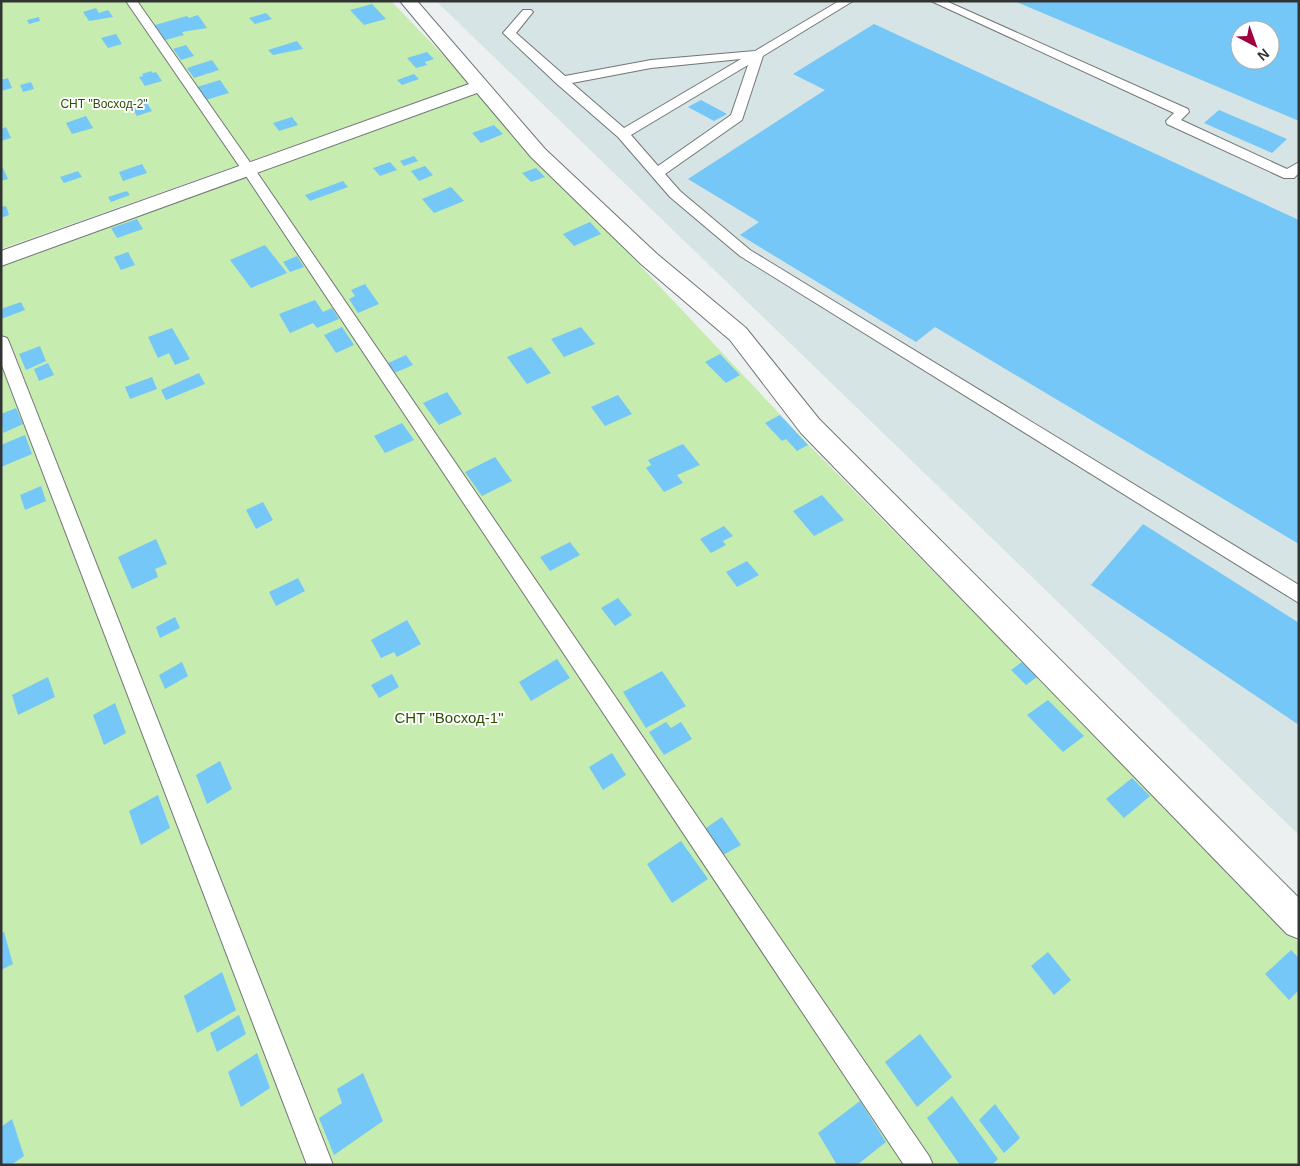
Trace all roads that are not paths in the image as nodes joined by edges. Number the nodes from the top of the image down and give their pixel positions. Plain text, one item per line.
1 (131, 1) edge
2 (408, 1) edge
3 (848, 1) edge
4 (936, 1) edge
5 (527, 12) dead end
6 (758, 54) junction
7 (561, 81) junction
8 (480, 86) junction
9 (623, 134) junction
10 (1299, 166) edge
11 (249, 171) junction
12 (657, 173) junction
13 (1, 259) edge
14 (1, 342) edge
15 (1299, 595) edge
16 (1299, 922) edge
17 (320, 1165) edge
18 (920, 1165) edge

1 - 11 lane
2 - 8 street
3 - 6 lane
4 - 10 lane
5 - 7 lane
6 - 7 lane
6 - 9 lane
6 - 12 lane
7 - 9 lane
8 - 11 street
8 - 16 street
9 - 12 lane
11 - 13 street
11 - 18 lane
12 - 15 lane
14 - 17 lane

